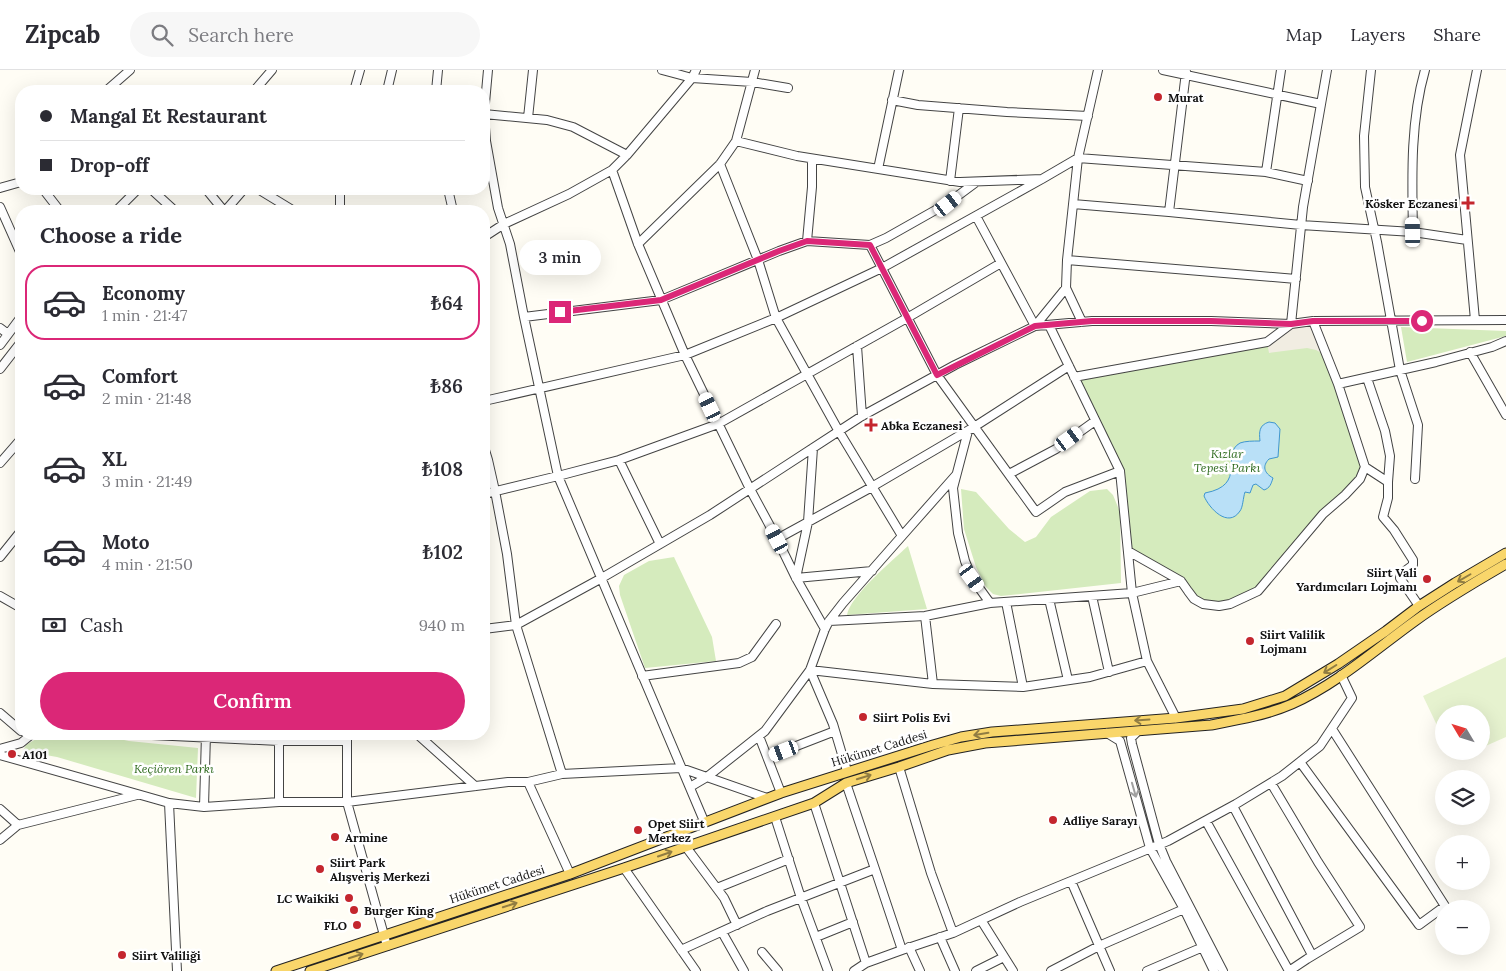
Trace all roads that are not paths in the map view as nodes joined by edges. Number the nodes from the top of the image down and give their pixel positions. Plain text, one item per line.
1 (130, 70) edge
2 (272, 70) edge
3 (360, 70) edge
4 (392, 70) edge
5 (438, 70) edge
6 (488, 70) edge
7 (533, 70) edge
8 (662, 70) edge
9 (696, 70) edge
10 (755, 70) edge
11 (899, 70) edge
12 (1098, 70) edge
13 (1164, 70) edge
14 (1280, 70) edge
15 (1327, 70) edge
16 (1371, 70) edge
17 (1425, 70) edge
18 (1477, 70) edge
19 (1186, 73) edge
20 (692, 78) junction
21 (752, 82) junction
22 (113, 85) edge
23 (259, 85) edge
24 (356, 85) edge
25 (388, 85) edge
26 (437, 85) edge
27 (487, 85) edge
28 (788, 88) dead end
29 (1277, 95) junction
30 (892, 100) junction
31 (1321, 104) junction
32 (959, 108) junction
33 (490, 115) edge
34 (1088, 116) junction
35 (528, 118) junction
36 (736, 141) junction
37 (627, 155) junction
38 (1078, 158) junction
39 (812, 159) junction
40 (720, 164) junction
41 (1174, 166) junction
42 (878, 169) junction
43 (612, 170) junction
44 (1266, 172) junction
45 (490, 177) edge
46 (1042, 179) junction
47 (950, 180) junction
48 (1308, 181) junction
49 (974, 182) junction
50 (15, 184) edge
51 (0, 188) edge
52 (48, 195) edge
53 (132, 195) edge
54 (157, 195) edge
55 (211, 195) edge
56 (239, 195) edge
57 (268, 195) edge
58 (1073, 204) junction
59 (55, 205) edge
60 (122, 205) edge
61 (166, 205) edge
62 (219, 205) edge
63 (229, 205) edge
64 (284, 205) edge
65 (0, 207) edge
66 (1168, 212) junction
67 (976, 216) junction
68 (504, 224) junction
69 (1301, 224) junction
70 (1375, 230) junction
71 (1413, 232) junction
72 (490, 233) edge
73 (1467, 240) junction
74 (15, 241) edge
75 (807, 241) junction
76 (638, 244) junction
77 (870, 245) junction
78 (758, 260) junction
79 (1067, 260) junction
80 (1001, 263) junction
81 (882, 268) junction
82 (1296, 279) junction
83 (1066, 288) junction
84 (661, 300) junction
85 (524, 317) junction
86 (776, 318) junction
87 (908, 318) junction
88 (1474, 320) junction
89 (1506, 320) edge
90 (1313, 321) junction
91 (1082, 322) junction
92 (1391, 322) junction
93 (1291, 324) junction
94 (15, 325) edge
95 (1049, 325) junction
96 (1035, 326) junction
97 (0, 328) edge
98 (8, 334) junction
99 (1506, 341) edge
100 (0, 345) edge
101 (857, 346) junction
102 (15, 350) edge
103 (1470, 352) junction
104 (685, 355) junction
105 (1069, 366) junction
106 (0, 369) edge
107 (1400, 370) junction
108 (807, 374) junction
109 (937, 375) junction
110 (1074, 377) junction
111 (1366, 378) junction
112 (1338, 384) junction
113 (539, 388) junction
114 (490, 400) edge
115 (1506, 415) edge
116 (862, 416) junction
117 (1095, 421) junction
118 (718, 424) junction
119 (971, 429) junction
120 (839, 431) junction
121 (15, 447) edge
122 (813, 448) junction
123 (619, 460) junction
124 (0, 463) edge
125 (1365, 468) junction
126 (490, 469) edge
127 (1120, 471) junction
128 (1009, 474) junction
129 (956, 475) junction
130 (558, 476) junction
131 (1415, 479) dead end
132 (1388, 482) junction
133 (872, 487) junction
134 (750, 489) junction
135 (495, 491) junction
136 (490, 492) edge
137 (808, 522) junction
138 (902, 536) junction
139 (15, 538) edge
140 (777, 539) junction
141 (660, 544) junction
142 (1128, 551) junction
143 (1506, 553) edge
144 (0, 557) edge
145 (1506, 564) edge
146 (872, 571) junction
147 (796, 578) junction
148 (600, 579) junction
149 (1181, 581) junction
150 (1132, 593) junction
151 (0, 596) edge
152 (1092, 596) junction
153 (1050, 599) junction
154 (1006, 602) junction
155 (990, 603) junction
156 (15, 605) edge
157 (1419, 606) junction
158 (925, 616) junction
159 (830, 621) junction
160 (776, 624) dead end
161 (516, 625) junction
162 (490, 628) edge
163 (825, 629) junction
164 (1147, 661) junction
165 (810, 670) junction
166 (1109, 672) junction
167 (642, 676) junction
168 (1341, 676) junction
169 (1068, 680) junction
170 (934, 684) junction
171 (1023, 687) junction
172 (0, 713) edge
173 (1176, 718) junction
174 (15, 725) edge
175 (1332, 729) junction
176 (835, 731) junction
177 (1137, 732) junction
178 (1107, 733) junction
179 (759, 736) junction
180 (23, 740) edge
181 (206, 740) edge
182 (279, 740) edge
183 (347, 740) edge
184 (424, 740) edge
185 (0, 750) edge
186 (0, 755) edge
187 (768, 757) junction
188 (1300, 762) junction
189 (900, 767) junction
190 (681, 768) junction
191 (848, 771) junction
192 (562, 774) junction
193 (707, 777) junction
194 (528, 782) junction
195 (846, 783) junction
196 (1272, 783) junction
197 (475, 786) junction
198 (690, 787) junction
199 (781, 793) junction
200 (139, 795) junction
201 (767, 798) junction
202 (279, 802) junction
203 (347, 802) junction
204 (169, 803) junction
205 (814, 803) junction
206 (1233, 806) junction
207 (204, 807) junction
208 (0, 809) edge
209 (775, 817) junction
210 (704, 821) junction
211 (1206, 821) junction
212 (18, 825) junction
213 (0, 840) edge
214 (1159, 844) junction
215 (686, 847) junction
216 (1150, 848) junction
217 (789, 858) junction
218 (624, 868) junction
219 (875, 869) junction
220 (570, 874) junction
221 (1071, 881) junction
222 (839, 883) junction
223 (717, 888) junction
224 (801, 898) junction
225 (1184, 909) junction
226 (981, 920) junction
227 (853, 922) junction
228 (736, 925) junction
229 (722, 932) junction
230 (953, 933) junction
231 (384, 935) junction
232 (816, 937) junction
233 (940, 937) junction
234 (387, 946) junction
235 (1099, 946) junction
236 (1203, 947) junction
237 (906, 949) junction
238 (681, 950) junction
239 (762, 952) dead end
240 (1312, 955) junction
241 (1004, 957) junction
242 (866, 963) junction
243 (856, 970) edge
244 (177, 971) edge
245 (276, 971) edge
246 (310, 971) edge
247 (696, 971) edge
248 (744, 971) edge
249 (778, 971) edge
250 (828, 971) edge
251 (920, 971) edge
252 (956, 971) edge
253 (976, 971) edge
254 (1013, 971) edge
255 (1051, 971) edge
256 (1110, 971) edge
257 (1147, 971) edge
258 (1214, 971) edge
259 (1223, 971) edge
260 (1289, 971) edge

1 - 22 street
2 - 23 street
3 - 24 street
4 - 25 street
5 - 26 street
6 - 27 street
7 - 35 street
8 - 20 street
9 - 20 street
10 - 21 street
11 - 30 street
12 - 34 street
13 - 19 street
14 - 29 street
15 - 31 street
16 - 70 street
17 - 71 street
18 - 73 street
19 - 29 street
19 - 41 street
20 - 21 street
20 - 37 street
21 - 28 street
21 - 36 street
29 - 31 street
29 - 44 street
30 - 32 street
30 - 42 street
31 - 48 street
32 - 34 street
32 - 47 street
33 - 35 street
34 - 38 street
35 - 37 street
36 - 39 street
36 - 40 street
37 - 43 street
38 - 41 street
38 - 46 street
38 - 58 street
39 - 42 street
39 - 75 street
40 - 76 street
40 - 78 street
41 - 44 street
41 - 66 street
42 - 47 street
43 - 68 street
43 - 76 street
44 - 48 street
45 - 68 street
46 - 49 street
46 - 67 street
47 - 49 street
48 - 69 street
49 - 77 street
50 - 51 street
52 - 59 street
53 - 60 street
54 - 61 street
55 - 62 street
56 - 63 street
57 - 64 street
58 - 66 street
58 - 79 street
65 - 74 street
66 - 69 street
67 - 80 street
67 - 81 street
68 - 72 street
68 - 85 street
69 - 70 street
69 - 82 street
70 - 71 street
70 - 92 street
71 - 73 street
73 - 88 street
75 - 77 street
75 - 78 street
76 - 84 street
77 - 81 street
78 - 84 street
78 - 86 street
79 - 82 street
79 - 83 street
80 - 87 street
80 - 96 street
81 - 86 street
81 - 87 street
82 - 93 street
83 - 91 street
83 - 96 street
84 - 85 street
84 - 104 street
85 - 113 street
86 - 104 street
86 - 108 street
87 - 101 street
87 - 109 street
88 - 89 street
88 - 92 street
90 - 92 street
90 - 93 street
90 - 112 street
91 - 93 street
91 - 95 street
92 - 107 street
93 - 110 street
94 - 98 street
95 - 96 street
95 - 105 street
96 - 109 street
97 - 98 street
98 - 100 street
99 - 103 street
101 - 108 street
101 - 116 street
102 - 106 street
103 - 107 street
103 - 115 street
104 - 113 street
104 - 118 street
105 - 110 street
105 - 119 street
107 - 111 street
107 - 131 street
108 - 118 street
108 - 120 street
109 - 116 street
109 - 119 street
110 - 117 street
111 - 112 street
111 - 132 street
112 - 125 street
113 - 114 street
113 - 130 street
116 - 120 street
117 - 127 street
117 - 128 street
118 - 123 street
118 - 134 street
119 - 128 street
119 - 129 street
119 - 133 street
120 - 122 street
120 - 133 street
121 - 124 street
122 - 134 street
122 - 137 street
123 - 130 street
123 - 141 street
125 - 132 street
125 - 149 street
126 - 135 street
127 - 128 street
127 - 142 street
129 - 138 street
129 - 155 street
130 - 135 street
130 - 148 street
132 - 157 street
133 - 137 street
133 - 138 street
134 - 140 street
134 - 141 street
135 - 136 street
135 - 161 street
137 - 140 street
137 - 147 street
138 - 146 street
139 - 144 street
140 - 147 street
141 - 148 street
142 - 149 street
142 - 150 street
143 -> 157 main road, Hükümet Caddesi
145 - 168 main road
146 - 147 street
146 - 159 street
147 - 163 street
148 - 161 street
148 - 167 street
149 - 150 street
150 - 152 street
150 - 164 street
151 - 156 street
152 - 153 street
152 - 166 street
153 - 154 street
153 - 169 street
154 - 155 street
154 - 171 street
155 - 158 street
157 -> 173 main road, Hükümet Caddesi
158 - 159 street
158 - 170 street
159 - 163 street
160 - 167 street
161 - 162 street
161 - 192 street
163 - 165 street
164 - 166 street
164 - 173 street
165 - 170 street
165 - 176 street
165 - 179 street
166 - 169 street
167 - 190 street
168 - 175 street
168 - 177 main road
169 - 171 street
170 - 171 street
172 - 174 street
173 -> 191 main road, Hükümet Caddesi
175 - 188 street
175 - 188 street
176 - 187 street
176 - 191 street
177 - 178 main road
177 - 214 street
178 - 189 main road
178 -> 216 street
179 - 187 street
179 - 193 street
180 - 185 street
181 - 207 street
182 - 202 street
183 - 203 street
184 - 197 street
186 - 200 street
187 - 199 street
188 - 196 street
195 -> 189 main road
189 - 230 street
190 - 192 street
190 - 193 street
190 - 198 street
191 - 199 main road, Hükümet Caddesi
192 - 194 street
193 - 198 street
193 - 201 street
194 - 197 street
194 - 220 street
195 - 205 main road
195 - 219 street
196 - 206 street
196 - 240 street
197 - 203 street
198 - 210 street
199 - 201 main road, Hükümet Caddesi
200 - 204 street
200 - 212 street
201 - 210 main road, Hükümet Caddesi
202 - 203 street
202 - 207 street
203 - 231 street
204 - 207 street
204 - 244 street
205 - 209 main road
205 - 222 street
206 - 211 street
206 - 240 street
208 - 212 street
209 - 215 main road
209 - 217 street
210 - 220 main road, Hükümet Caddesi
211 - 214 street
211 - 260 street
212 - 213 street
214 - 216 street
214 - 259 street
218 -> 215 main road
215 - 223 street
216 - 221 street
216 - 225 street
217 - 223 street
217 - 224 street
234 -> 218 main road
218 - 238 street
219 - 222 street
219 - 237 street
220 - 231 main road, Hükümet Caddesi
221 - 226 street
221 - 235 street
222 - 224 street
222 - 227 street
223 - 228 street
224 - 228 street
224 - 232 street
225 - 235 street
225 - 236 street
226 - 230 street
226 - 241 street
227 - 232 street
227 - 242 street
228 - 229 street
229 - 238 street
229 - 248 street
230 - 233 street
231 - 234 street
231 - 245 main road, Hükümet Caddesi
232 - 250 street
233 - 237 street
233 - 252 street
246 -> 234 main road
235 - 255 street
235 - 256 street
236 - 257 street
236 - 258 street
237 - 242 street
237 - 251 street
238 - 247 street
239 - 249 street
240 - 260 street
241 - 253 street
241 - 254 street
242 - 243 street

